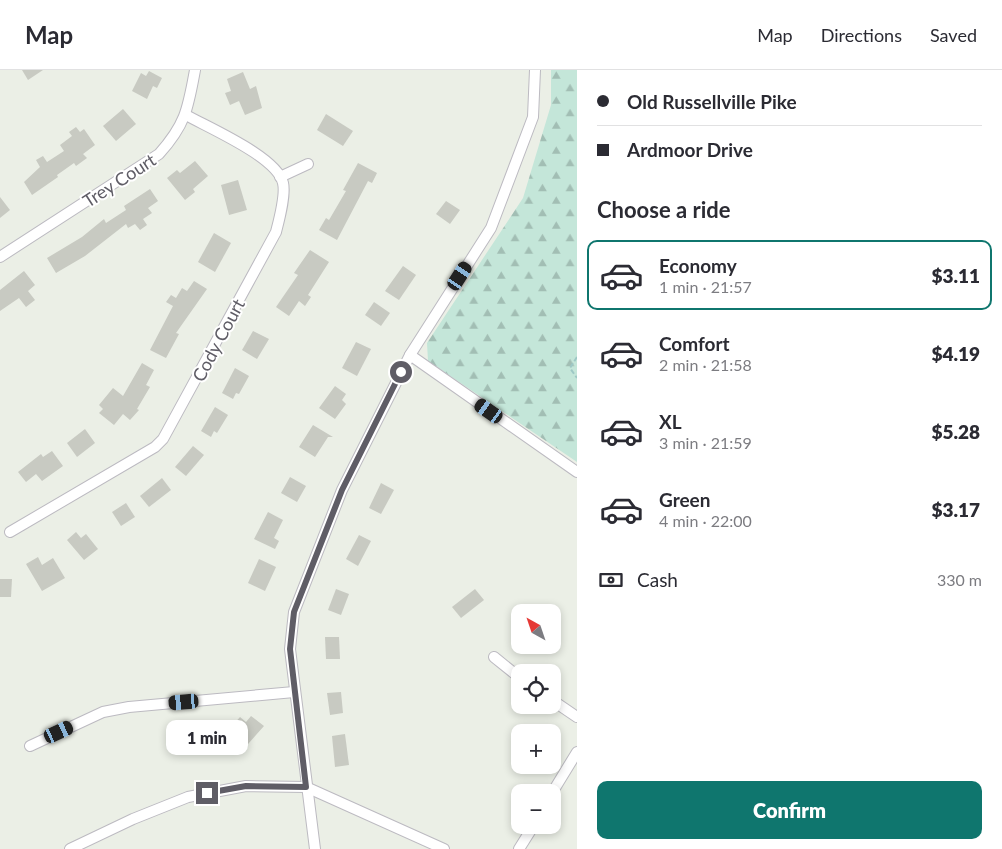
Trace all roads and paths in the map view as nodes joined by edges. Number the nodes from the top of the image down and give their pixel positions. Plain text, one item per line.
1 (195, 70) edge
2 (535, 70) edge
3 (186, 116) junction
4 (308, 164) dead end
5 (280, 177) junction
6 (0, 257) edge
7 (410, 355) junction
8 (577, 357) edge
9 (577, 378) edge
10 (577, 472) edge
11 (10, 532) dead end
12 (494, 656) dead end
13 (511, 670) edge
14 (294, 692) junction
15 (561, 706) edge
16 (577, 717) edge
17 (30, 746) dead end
18 (577, 752) edge
19 (557, 784) edge
20 (306, 787) junction
21 (528, 834) edge
22 (86, 846) edge
23 (70, 849) edge
24 (315, 849) edge
25 (444, 849) edge
26 (519, 849) edge

1 - 3 street, Trey Court
2 - 7 street
3 - 5 street
3 - 6 street, Trey Court
4 - 5 street
5 - 11 street, Cody Court
7 - 10 street
7 - 14 street
8 - 9 path
12 - 13 street
14 - 17 street
14 - 20 street
15 - 16 street
18 - 19 street
20 - 22 street
20 - 24 street
20 - 25 street
21 - 26 street
22 - 23 street

